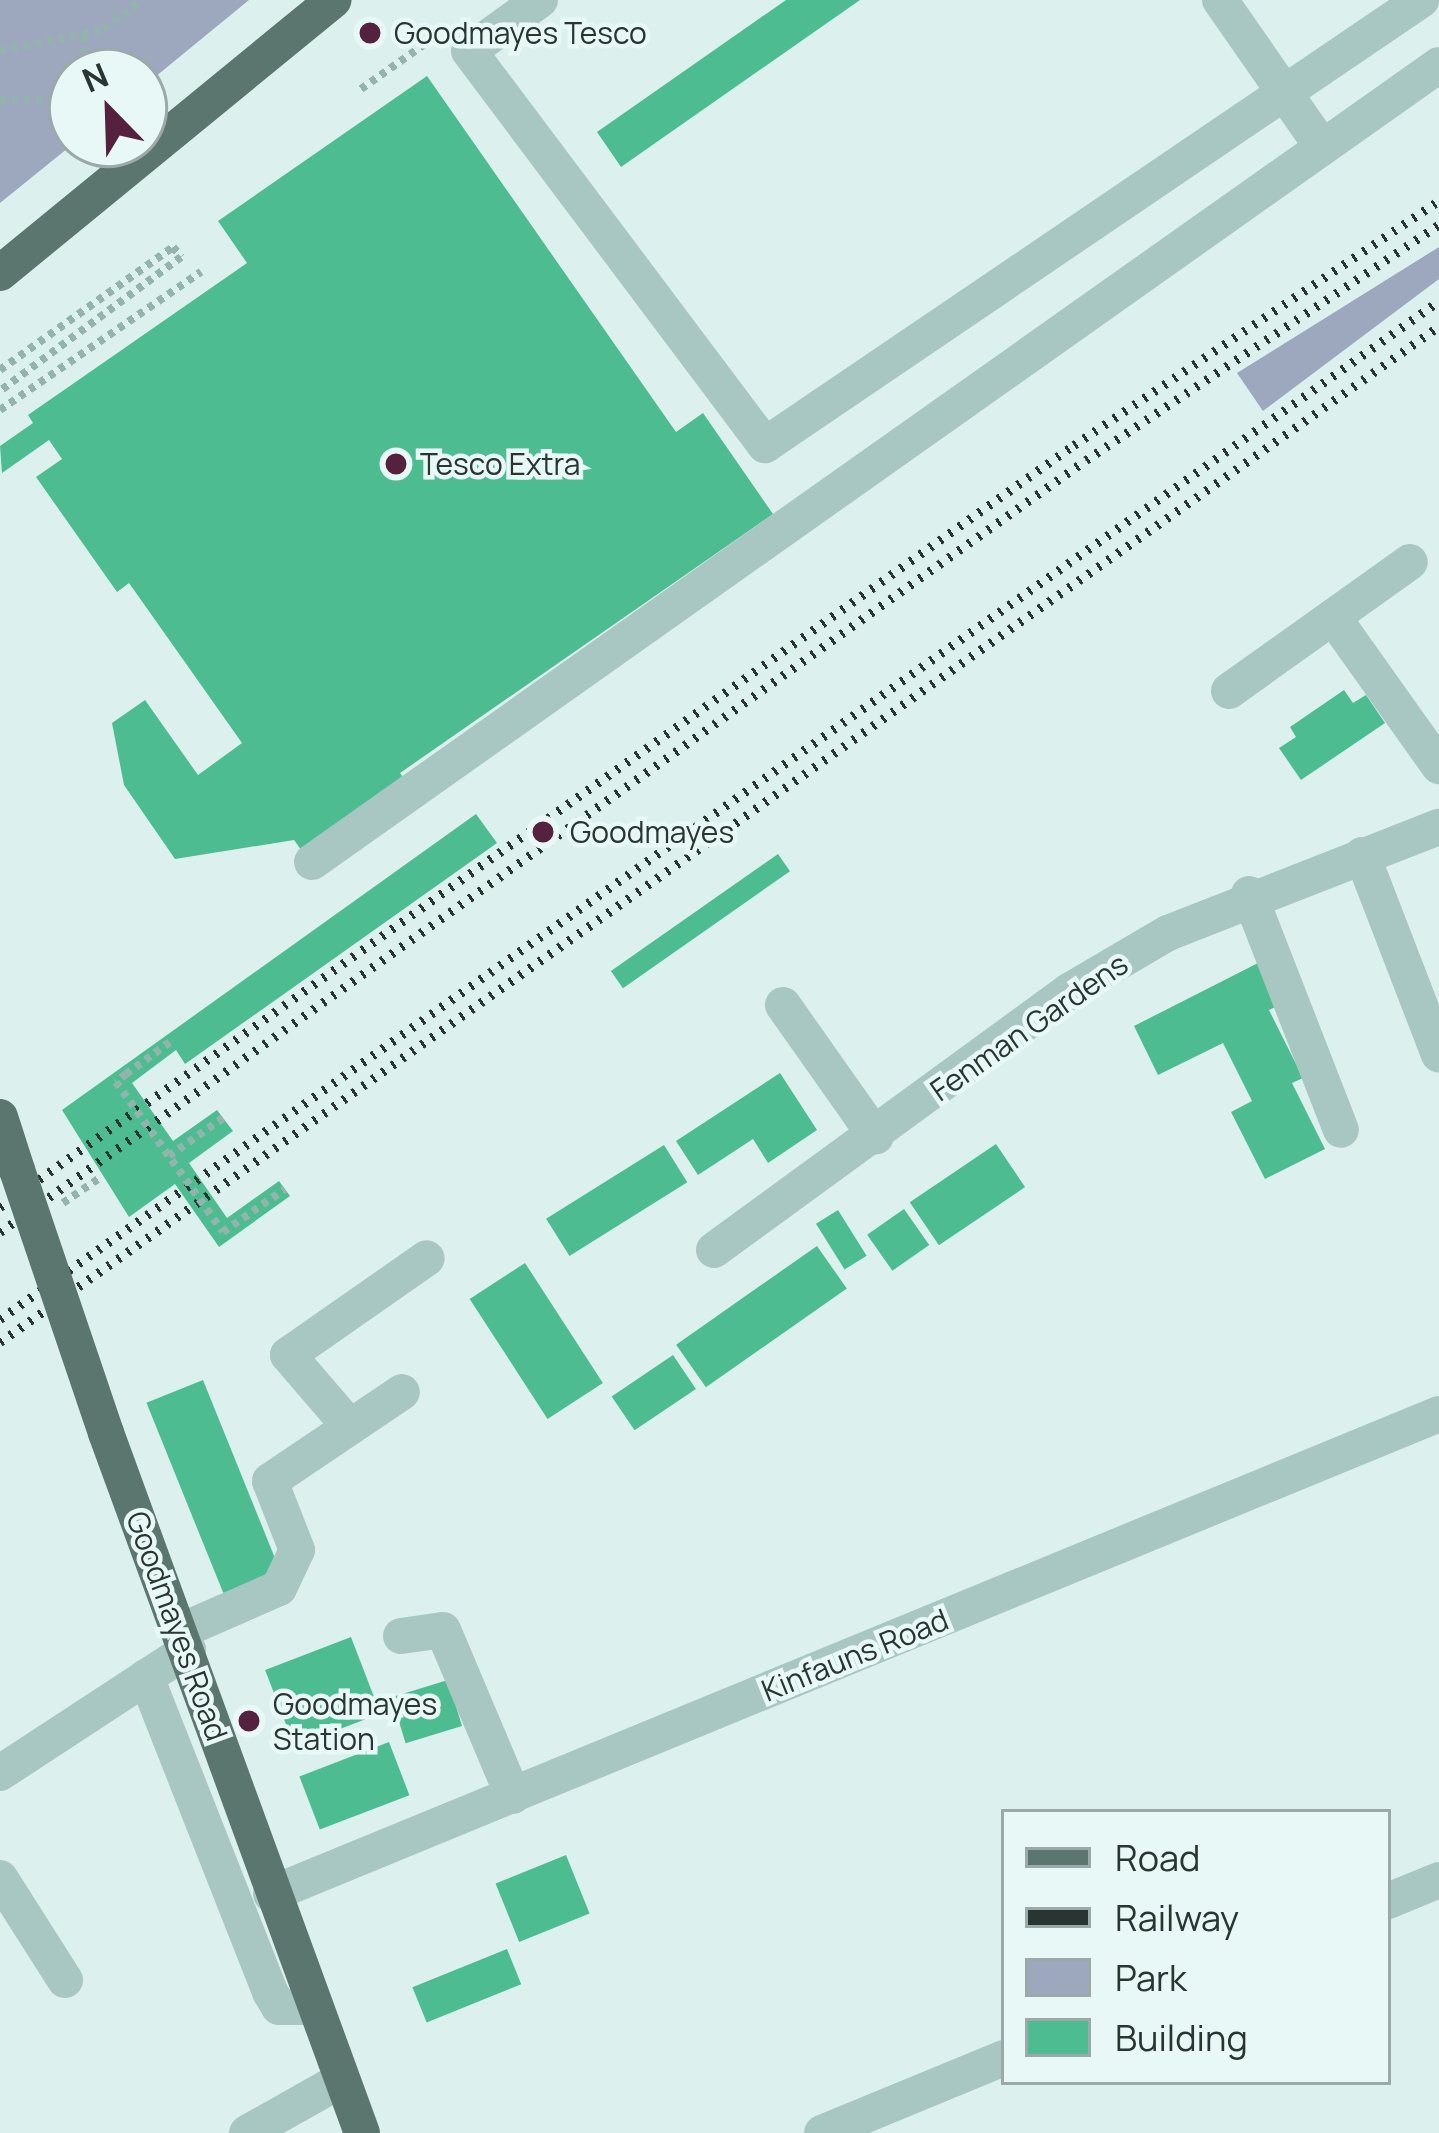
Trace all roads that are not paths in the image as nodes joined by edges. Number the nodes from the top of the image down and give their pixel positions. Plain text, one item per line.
1 (334, 0) edge
2 (540, 0) edge
3 (1220, 0) edge
4 (1421, 0) edge
5 (1439, 65) edge
6 (1286, 94) junction
7 (1322, 147) junction
8 (0, 274) edge
9 (1410, 562) dead end
10 (1333, 617) junction
11 (1228, 691) dead end
12 (1439, 766) edge
13 (1439, 827) edge
14 (1362, 855) junction
15 (312, 862) dead end
16 (1249, 894) junction
17 (783, 1005) dead end
18 (1439, 1055) edge
19 (0, 1118) edge
20 (1341, 1130) dead end
21 (876, 1137) junction
22 (714, 1250) dead end
23 (427, 1258) dead end
24 (402, 1392) dead end
25 (1439, 1414) edge
26 (350, 1427) junction
27 (401, 1636) dead end
28 (184, 1640) junction
29 (146, 1677) junction
30 (0, 1773) edge
31 (513, 1796) junction
32 (0, 1878) edge
33 (1439, 1880) edge
34 (271, 1894) junction
35 (1391, 1900) edge
36 (65, 1980) dead end
37 (314, 2007) junction
38 (1001, 2059) edge
39 (341, 2080) junction
40 (248, 2133) edge
41 (362, 2133) edge
42 (822, 2133) edge

1 - 8 main road
2 - 6 street
3 - 6 street
4 - 6 street
5 - 7 street
6 - 7 street
7 - 15 street
9 - 10 street
10 - 11 street
10 - 12 street
13 - 14 street, Fenman Gardens
14 - 16 street, Fenman Gardens
14 - 18 street
16 - 20 street
16 - 21 street, Fenman Gardens
17 - 21 street
19 - 28 main road, Goodmayes Road, bridge
21 - 22 street, Fenman Gardens
23 - 26 street
24 - 26 street
25 - 31 street, Kinfauns Road
26 - 28 street
27 - 31 street
28 - 29 street
28 - 34 main road, Goodmayes Road
29 - 30 street
29 - 37 street
31 - 34 street, Kinfauns Road
32 - 36 street
33 - 35 street
34 - 37 main road, Goodmayes Road
37 - 39 main road, Goodmayes Road
38 - 42 street
39 - 40 street
39 - 41 main road, Goodmayes Road

